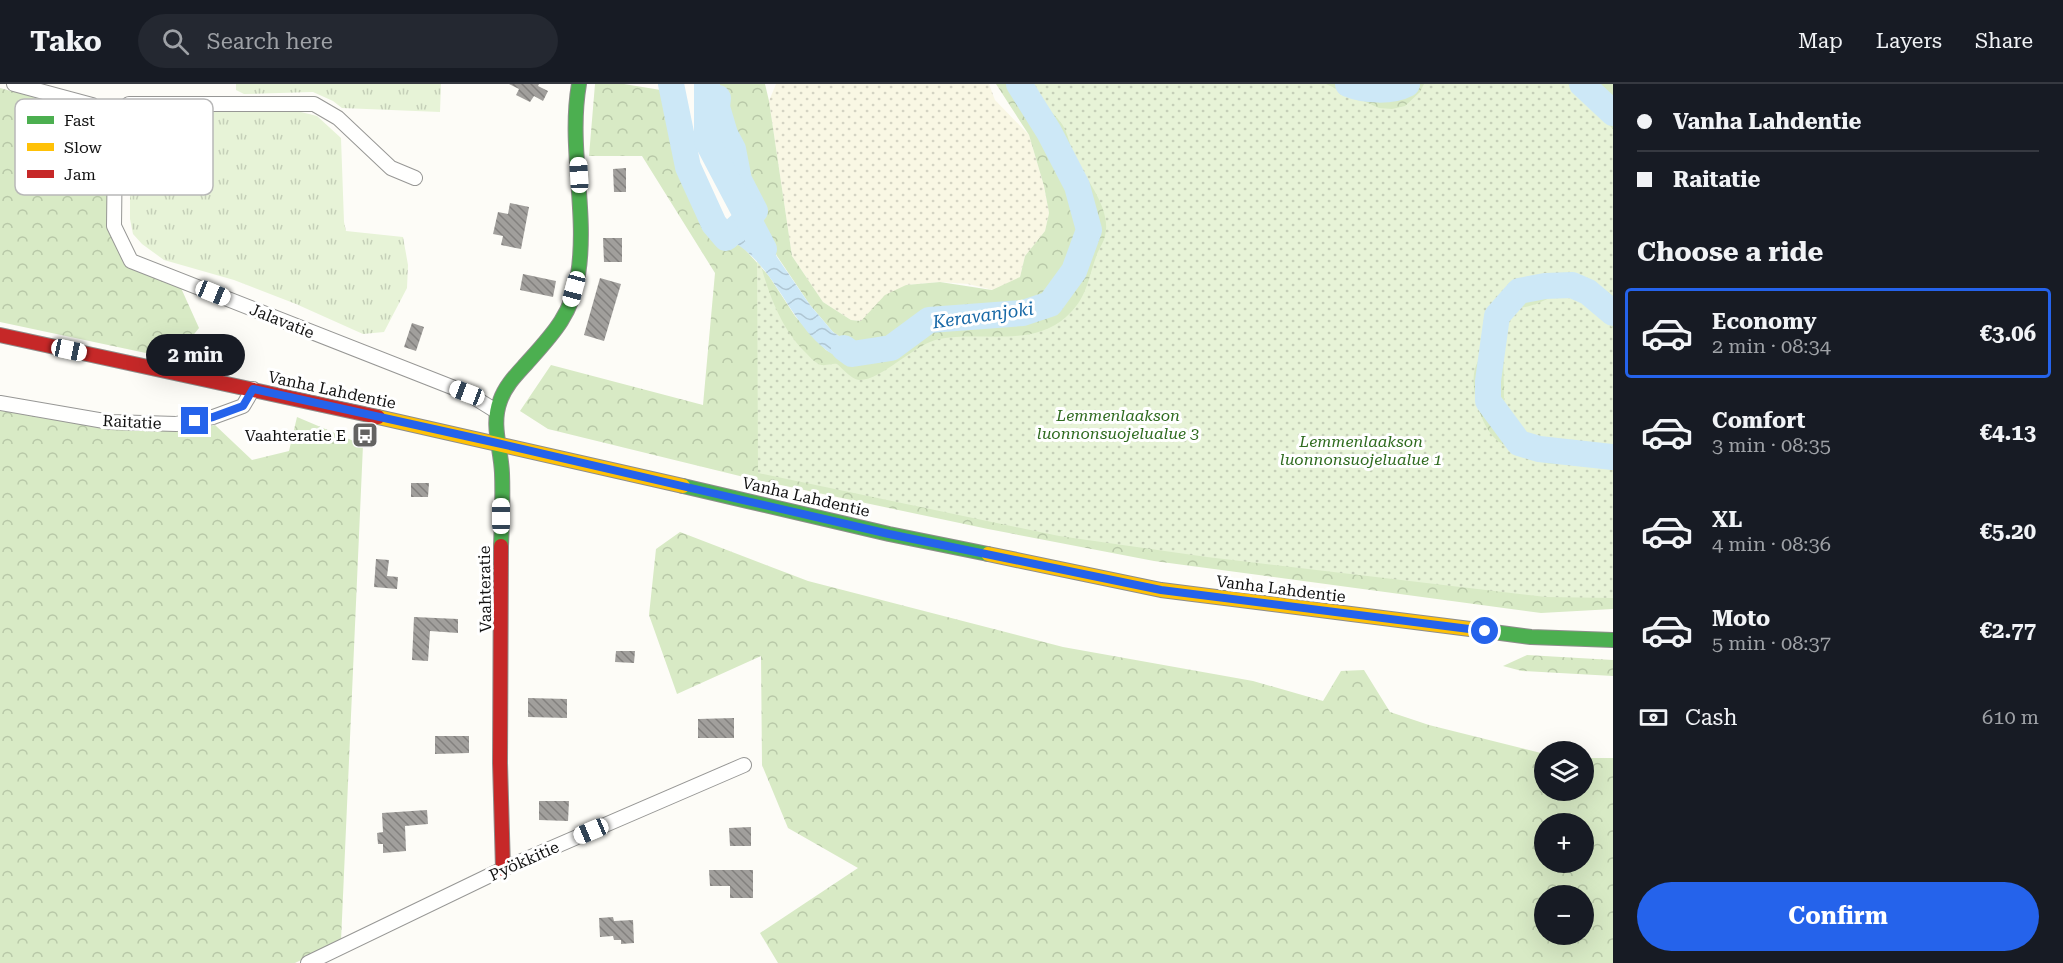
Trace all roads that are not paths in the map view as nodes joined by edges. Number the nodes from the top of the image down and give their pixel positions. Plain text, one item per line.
1 (14, 84) edge
2 (579, 84) edge
3 (70, 99) edge
4 (213, 104) edge
5 (415, 178) dead end
6 (114, 195) edge
7 (0, 335) edge
8 (253, 389) junction
9 (0, 403) edge
10 (496, 411) junction
11 (497, 443) junction
12 (1613, 640) edge
13 (744, 765) dead end
14 (503, 869) junction
15 (308, 963) edge

1 - 3 street
2 - 10 main road, Vaahteratie
4 - 5 street
6 - 10 street, Jalavatie
7 - 8 main road, Vanha Lahdentie
8 - 9 street, Raitatie
8 - 11 main road, Vanha Lahdentie
10 - 11 main road, Vaahteratie
11 - 12 main road, Vanha Lahdentie
11 - 14 main road, Vaahteratie
13 - 14 street, Pyökkitie
14 - 15 street, Pyökkitie

